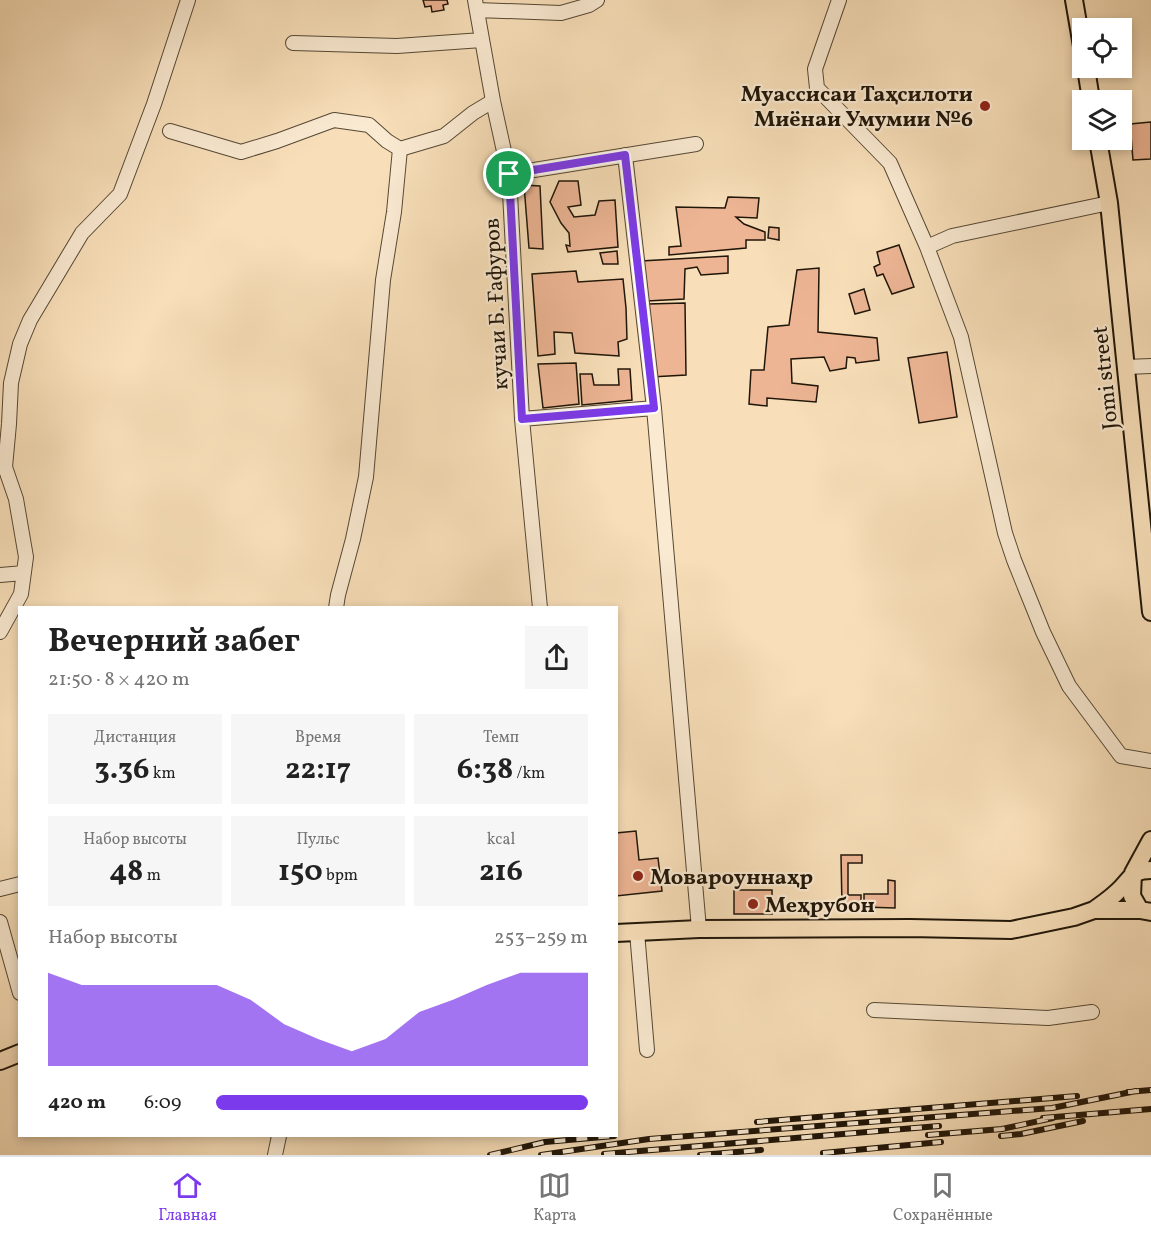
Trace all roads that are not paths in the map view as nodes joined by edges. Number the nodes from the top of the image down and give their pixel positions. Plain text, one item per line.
1 (188, 0) edge
2 (597, 0) edge
3 (839, 0) edge
4 (1074, 0) edge
5 (476, 5) edge
6 (1077, 18) edge
7 (482, 40) junction
8 (293, 43) dead end
9 (493, 101) junction
10 (170, 131) dead end
11 (696, 144) dead end
12 (400, 149) junction
13 (1100, 150) edge
14 (625, 155) junction
15 (509, 174) junction
16 (1109, 203) junction
17 (927, 247) junction
18 (1151, 366) edge
19 (1126, 367) junction
20 (654, 408) junction
21 (522, 419) junction
22 (24, 573) junction
23 (0, 575) edge
24 (336, 606) edge
25 (540, 606) edge
26 (1151, 612) edge
27 (0, 632) edge
28 (1151, 761) edge
29 (1151, 840) edge
30 (1151, 870) edge
31 (1133, 873) junction
32 (18, 884) edge
33 (0, 889) edge
34 (1147, 909) edge
35 (1094, 910) junction
36 (0, 922) edge
37 (699, 929) junction
38 (637, 932) junction
39 (618, 933) edge
40 (18, 986) edge
41 (874, 1010) dead end
42 (1092, 1012) dead end
43 (647, 1050) dead end
44 (18, 1054) edge
45 (0, 1061) edge
46 (279, 1137) edge
47 (275, 1155) edge

1 - 22 street
2 - 5 street
3 - 17 street
4 - 6 main road
5 - 7 street, кучаи Б. Ғафуров
7 - 8 street
7 - 9 street, кучаи Б. Ғафуров
9 - 12 street
9 - 15 street, кучаи Б. Ғафуров
10 - 12 street
11 - 14 street
12 - 24 street
13 - 16 main road, Jomi street
14 - 15 street
14 - 20 street
15 - 21 street, кучаи Б. Ғафуров
16 - 17 street
16 - 19 main road, Jomi street
17 - 28 street
18 - 19 street
19 - 26 main road, Jomi street
20 - 21 street
20 - 37 street
21 - 25 street, кучаи Б. Ғафуров
22 - 23 street
22 - 27 street
29 - 31 main road
30 - 31 main road
31 - 34 main road
31 - 35 main road
32 - 33 street
34 - 35 main road
35 - 37 main road
36 - 40 street
37 - 38 main road
38 - 39 main road
38 - 43 street
41 - 42 street
44 - 45 main road
46 - 47 street

